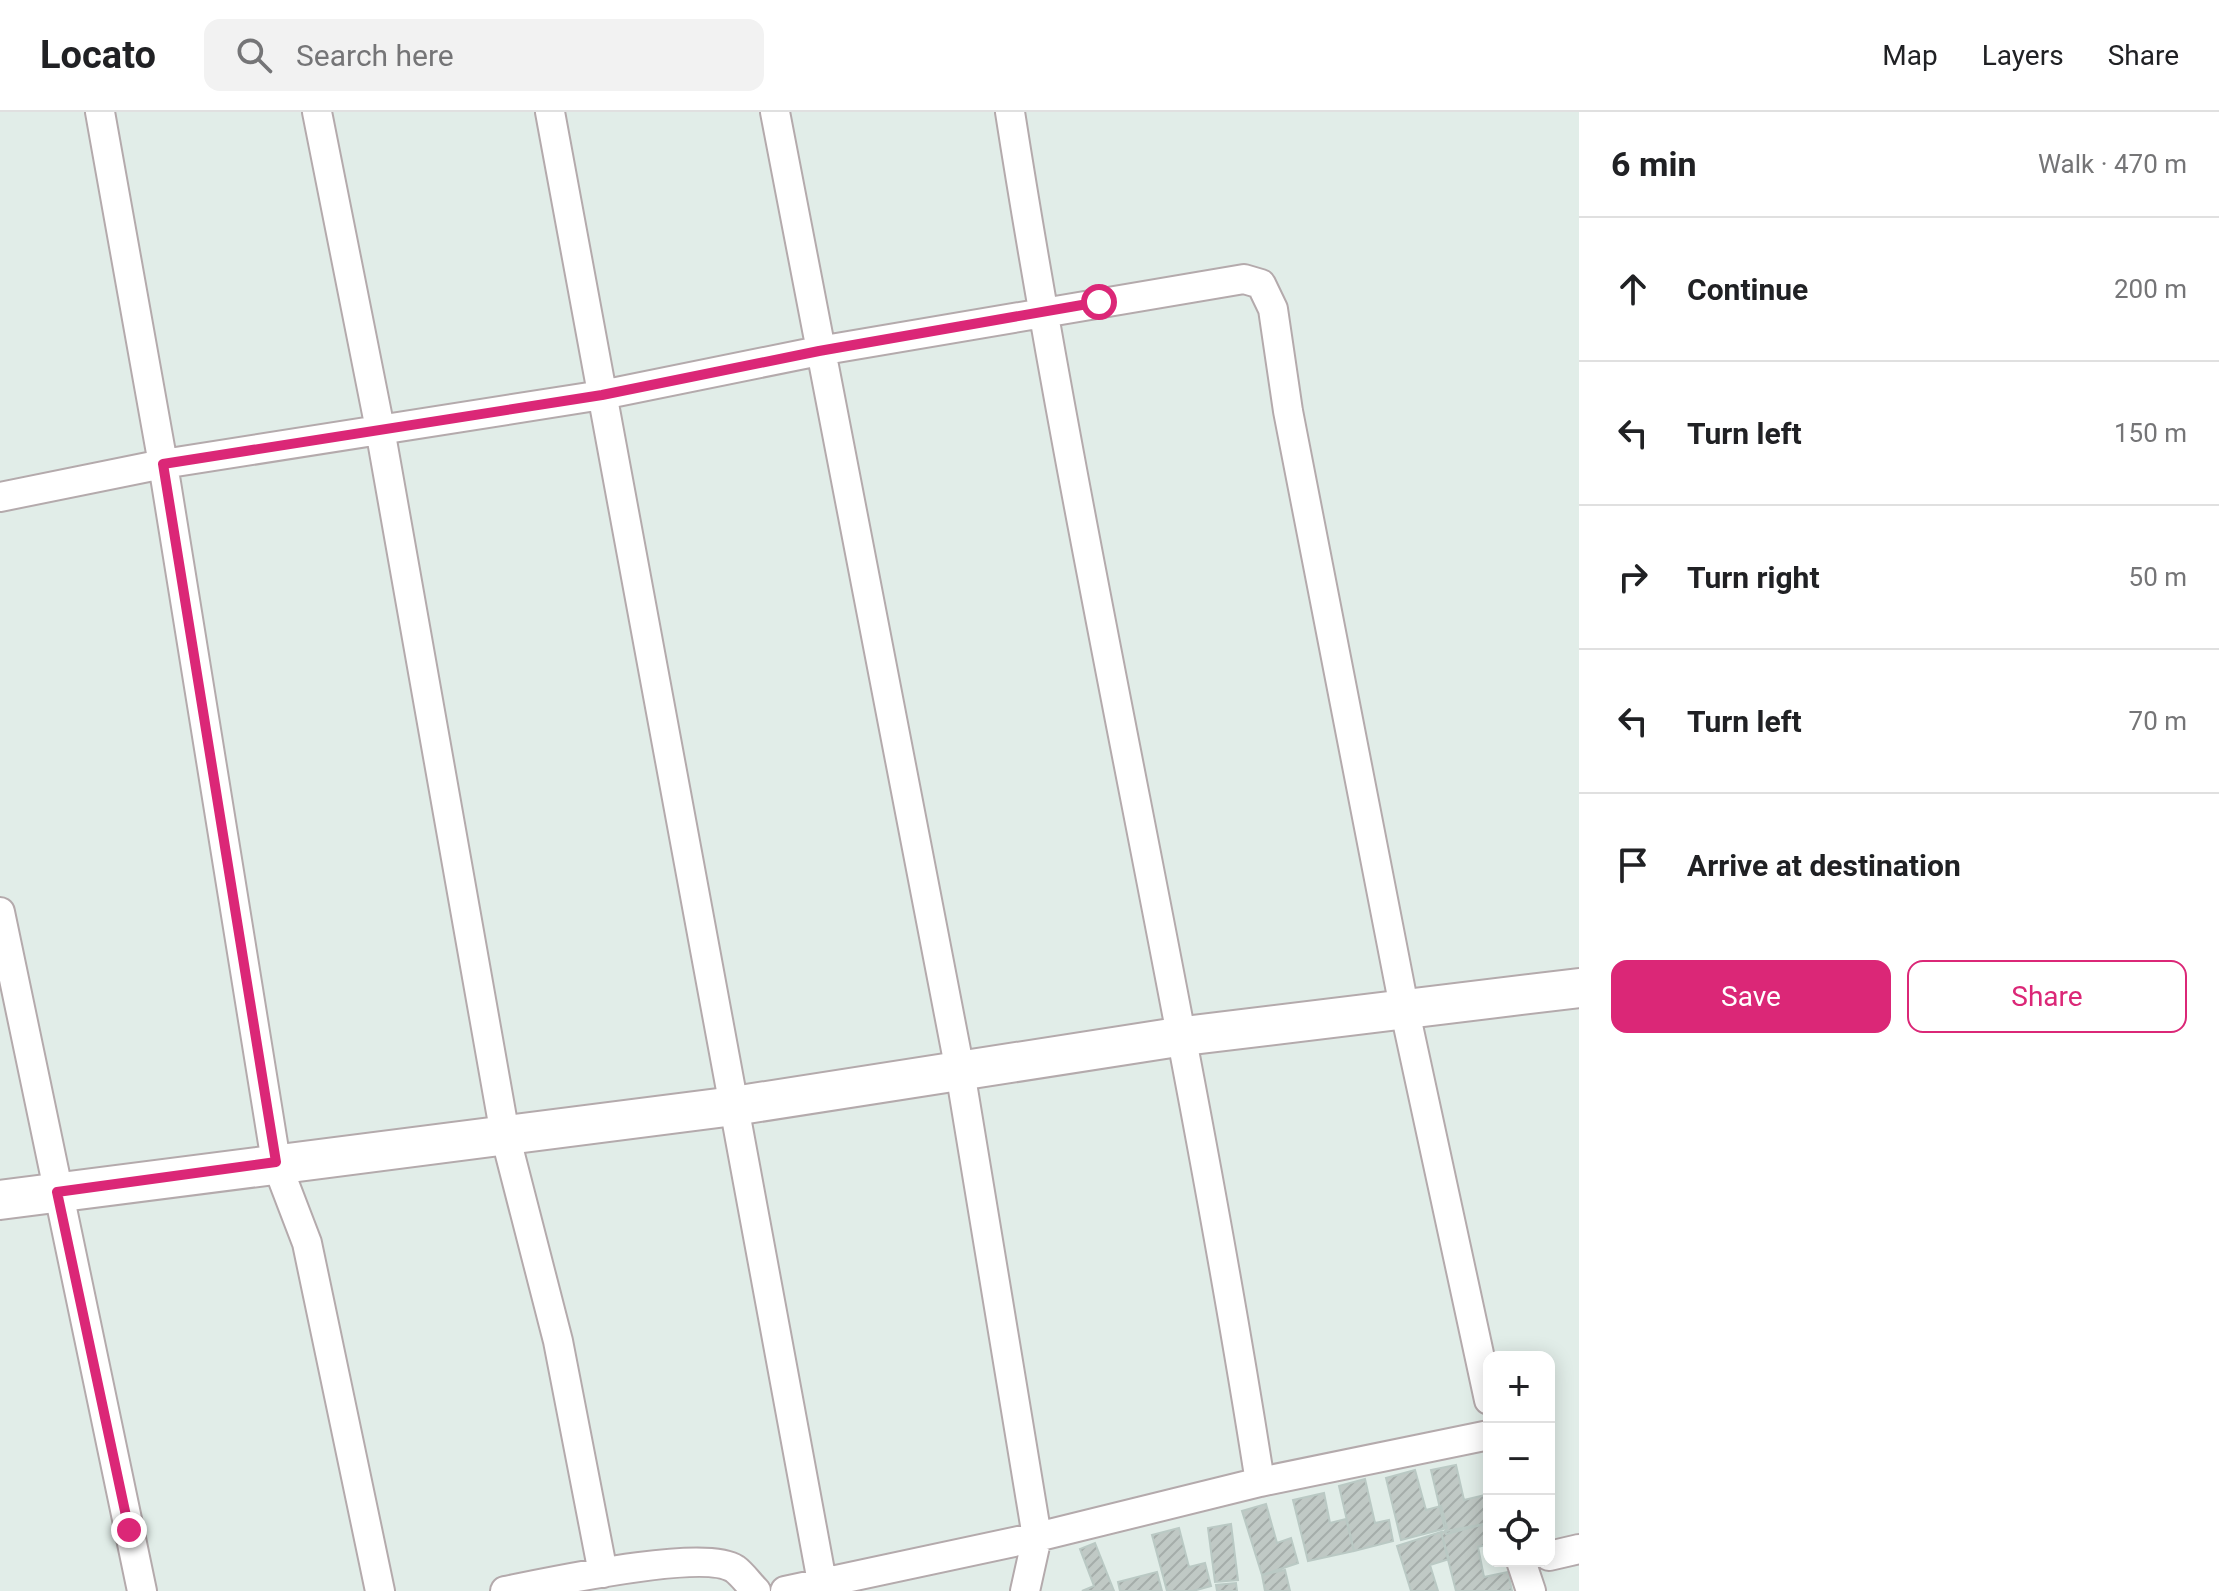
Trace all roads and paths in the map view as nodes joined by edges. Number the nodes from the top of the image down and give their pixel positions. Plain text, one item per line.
1 (100, 112) edge
2 (317, 112) edge
3 (550, 112) edge
4 (775, 112) edge
5 (1010, 112) edge
6 (1041, 312) junction
7 (819, 351) junction
8 (602, 395) junction
9 (380, 429) junction
10 (163, 464) junction
11 (0, 497) edge
12 (0, 912) edge
13 (1579, 988) edge
14 (1404, 1007) junction
15 (1184, 1036) junction
16 (960, 1071) junction
17 (734, 1106) junction
18 (505, 1135) junction
19 (276, 1162) junction
20 (57, 1192) junction
21 (0, 1200) edge
22 (1483, 1372) edge
23 (1483, 1436) edge
24 (1260, 1482) junction
25 (1037, 1537) junction
26 (1579, 1549) edge
27 (1555, 1555) edge
28 (1525, 1567) edge
29 (603, 1573) junction
30 (822, 1582) junction
31 (142, 1591) edge
32 (380, 1591) edge
33 (505, 1591) edge
34 (756, 1591) edge
35 (785, 1591) edge
36 (1025, 1591) edge
37 (1531, 1591) edge

1 - 10 street
2 - 9 street
3 - 8 street
4 - 7 street
5 - 6 street
6 - 7 street
6 - 14 street
6 - 15 street
7 - 8 street
7 - 16 street
8 - 9 street
8 - 17 street
9 - 10 street
9 - 18 street
10 - 11 street
10 - 19 street
12 - 20 street
13 - 14 street
14 - 15 street
14 - 22 street
15 - 16 street
15 - 24 street
16 - 17 street
16 - 25 street
17 - 18 street
17 - 30 street
18 - 19 street
18 - 29 street
19 - 20 street
19 - 32 street
20 - 21 street
20 - 31 street
23 - 24 street
24 - 25 street
25 - 30 street
25 - 36 street
26 - 27 street
28 - 37 street
29 - 33 street
29 - 34 street
30 - 35 street

